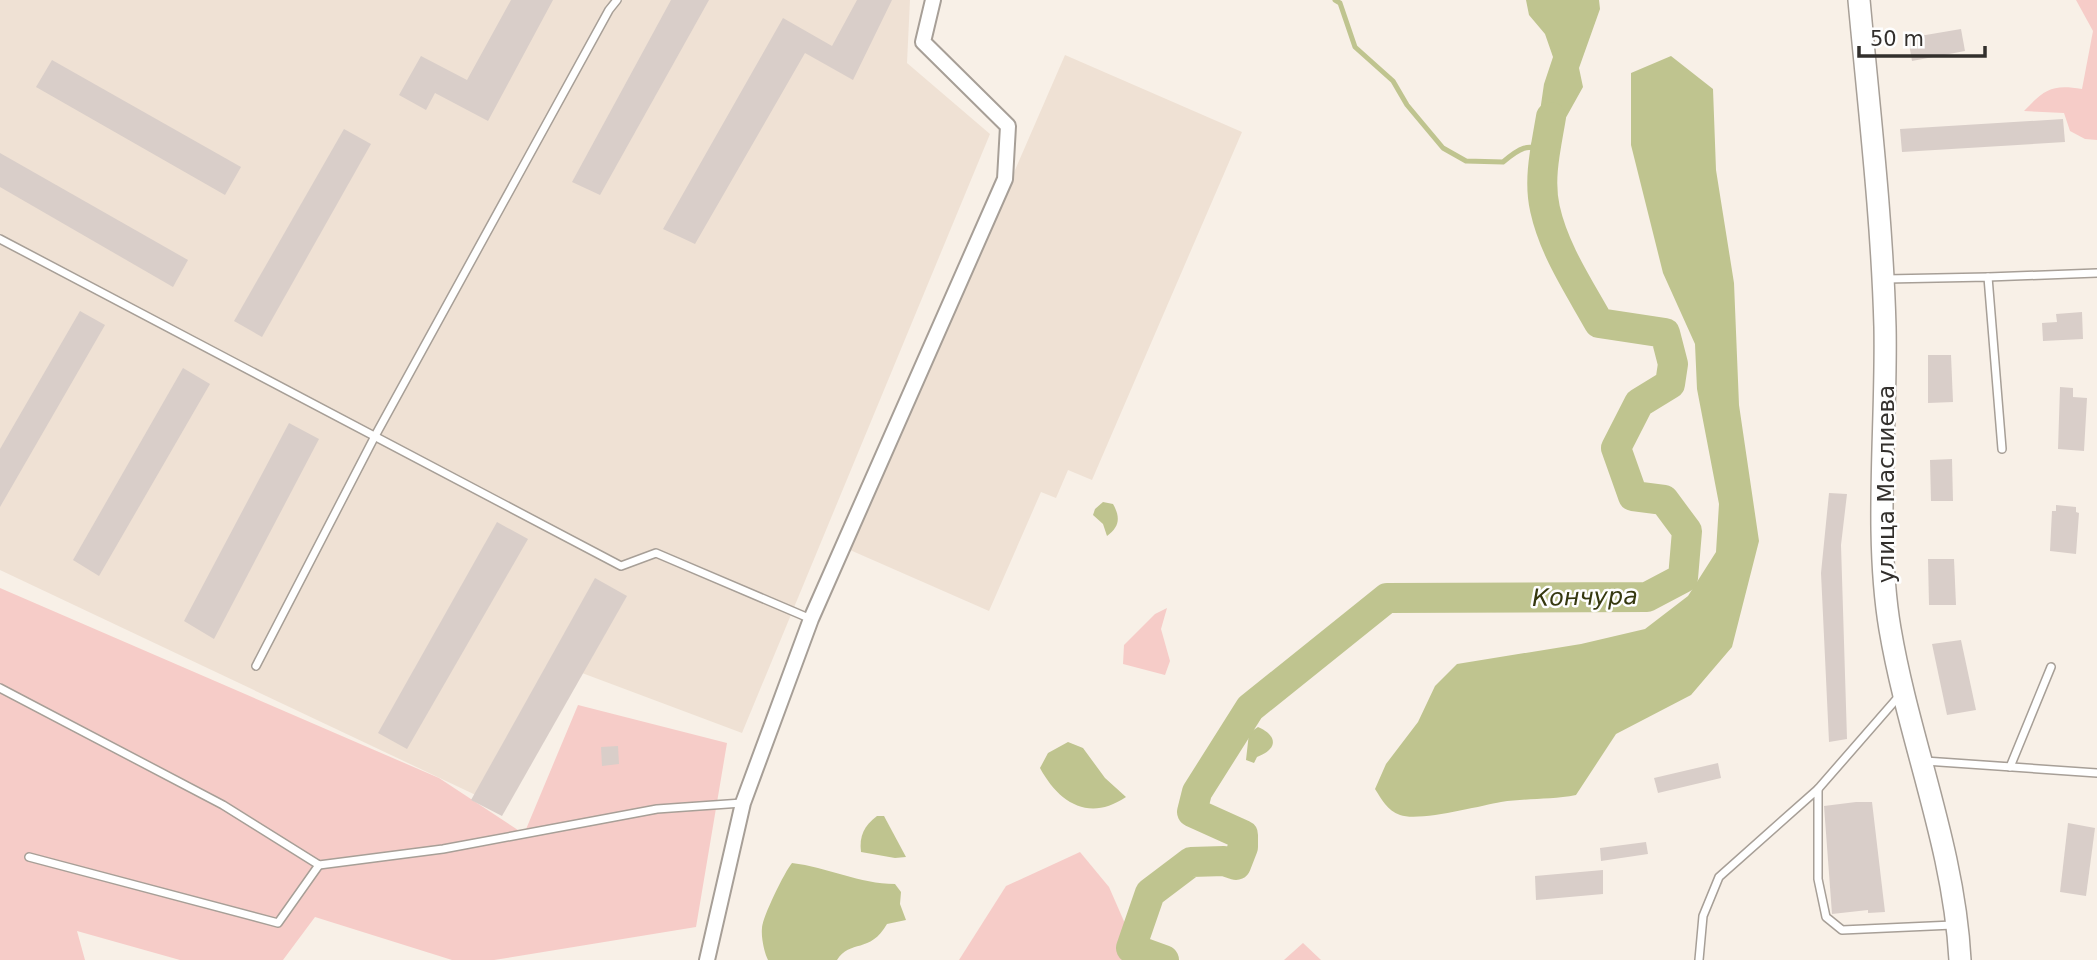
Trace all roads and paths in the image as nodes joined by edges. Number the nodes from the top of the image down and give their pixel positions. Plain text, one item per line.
1 (617, 0) edge
2 (933, 0) edge
3 (1859, 0) edge
4 (0, 239) edge
5 (2097, 273) edge
6 (1988, 277) junction
7 (1882, 279) junction
8 (375, 436) junction
9 (2002, 449) dead end
10 (811, 619) junction
11 (256, 666) dead end
12 (2051, 667) dead end
13 (0, 688) edge
14 (1904, 691) junction
15 (1921, 761) junction
16 (2010, 766) junction
17 (2097, 773) edge
18 (1818, 789) junction
19 (743, 803) junction
20 (29, 858) dead end
21 (319, 865) junction
22 (1957, 925) junction
23 (707, 960) edge
24 (1699, 960) edge
25 (1960, 960) edge

1 - 8 lane
2 - 10 street
3 - 7 street, улица Маслиева
4 - 8 lane
5 - 6 lane
6 - 7 lane
6 - 9 lane
7 - 14 street, улица Маслиева
8 - 10 lane
8 - 11 lane
10 - 19 street
12 - 16 lane
13 - 21 lane
14 - 15 street, улица Маслиева
14 - 18 lane
15 - 16 lane
15 - 22 street, улица Маслиева
16 - 17 lane
18 - 22 lane
18 - 24 lane
19 - 21 lane
19 - 23 street
20 - 21 lane
22 - 25 street, улица Маслиева

